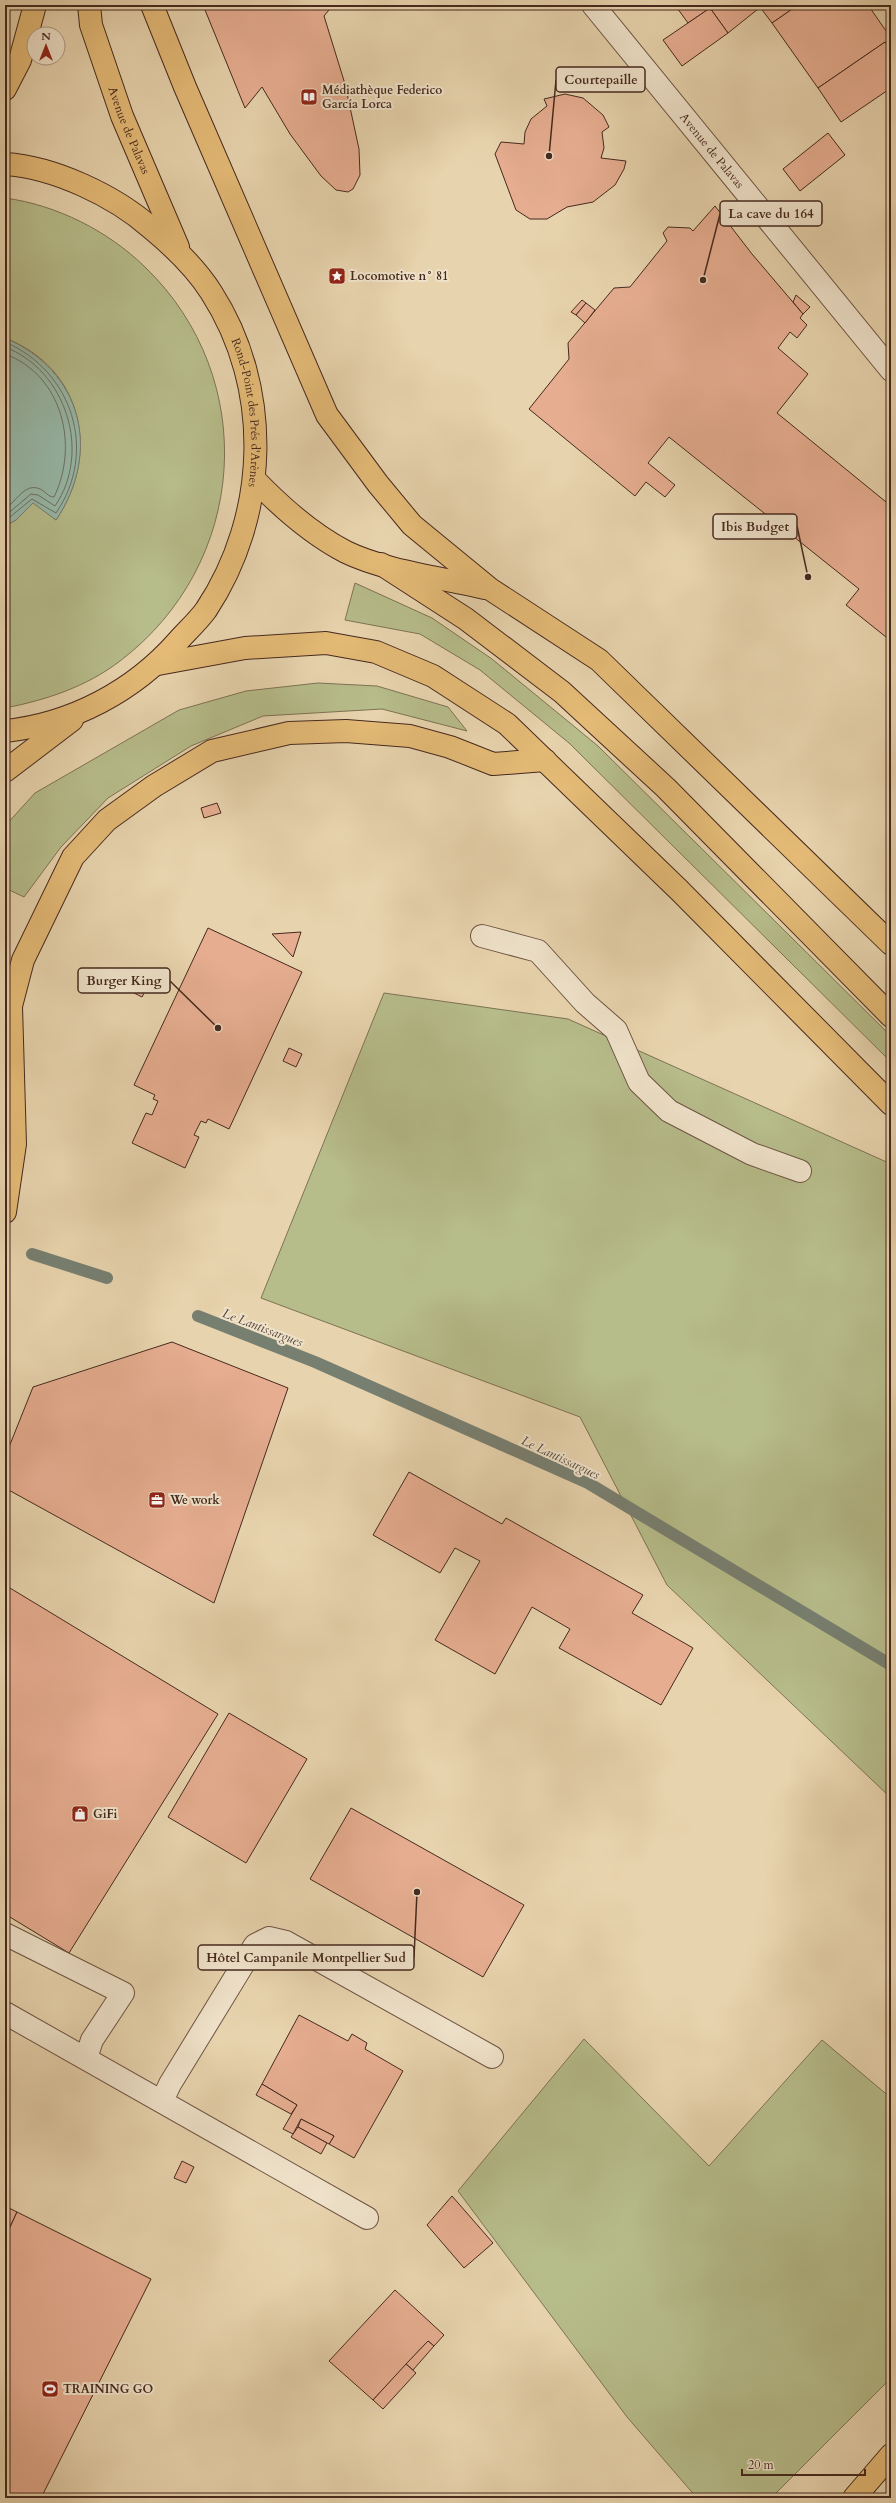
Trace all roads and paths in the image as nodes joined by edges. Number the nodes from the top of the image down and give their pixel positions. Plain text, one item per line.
1 (35, 5) edge
2 (88, 5) edge
3 (152, 5) edge
4 (593, 5) edge
5 (5, 89) edge
6 (5, 164) edge
7 (180, 252) junction
8 (891, 370) edge
9 (255, 480) junction
10 (382, 564) junction
11 (490, 589) junction
12 (158, 664) junction
13 (84, 711) junction
14 (5, 730) edge
15 (545, 760) junction
16 (5, 771) edge
17 (482, 936) dead end
18 (891, 944) edge
19 (8, 996) edge
20 (891, 1016) edge
21 (891, 1104) edge
22 (800, 1171) dead end
23 (5, 1212) edge
24 (5, 1934) edge
25 (5, 2013) edge
26 (492, 2057) dead end
27 (86, 2058) junction
28 (162, 2102) junction
29 (366, 2218) dead end
30 (891, 2456) edge
31 (854, 2498) edge

1 - 5 main road
2 - 7 main road, Avenue de Palavas
3 - 11 main road
4 - 8 street, Avenue de Palavas
6 - 7 main road, Rond-Point des Prés d'Arènes
7 - 9 main road, Rond-Point des Prés d'Arènes
9 - 10 main road
9 - 12 main road, Rond-Point des Prés d'Arènes
10 - 11 main road
10 - 20 main road
11 - 18 main road
12 - 13 main road, Rond-Point des Prés d'Arènes
12 - 15 main road
13 - 14 main road, Rond-Point des Prés d'Arènes
13 - 16 main road
15 - 19 main road
15 - 21 main road
17 - 22 street
19 - 23 main road
24 - 27 street
25 - 27 street
26 - 28 street
27 - 28 street
28 - 29 street
30 - 31 main road

